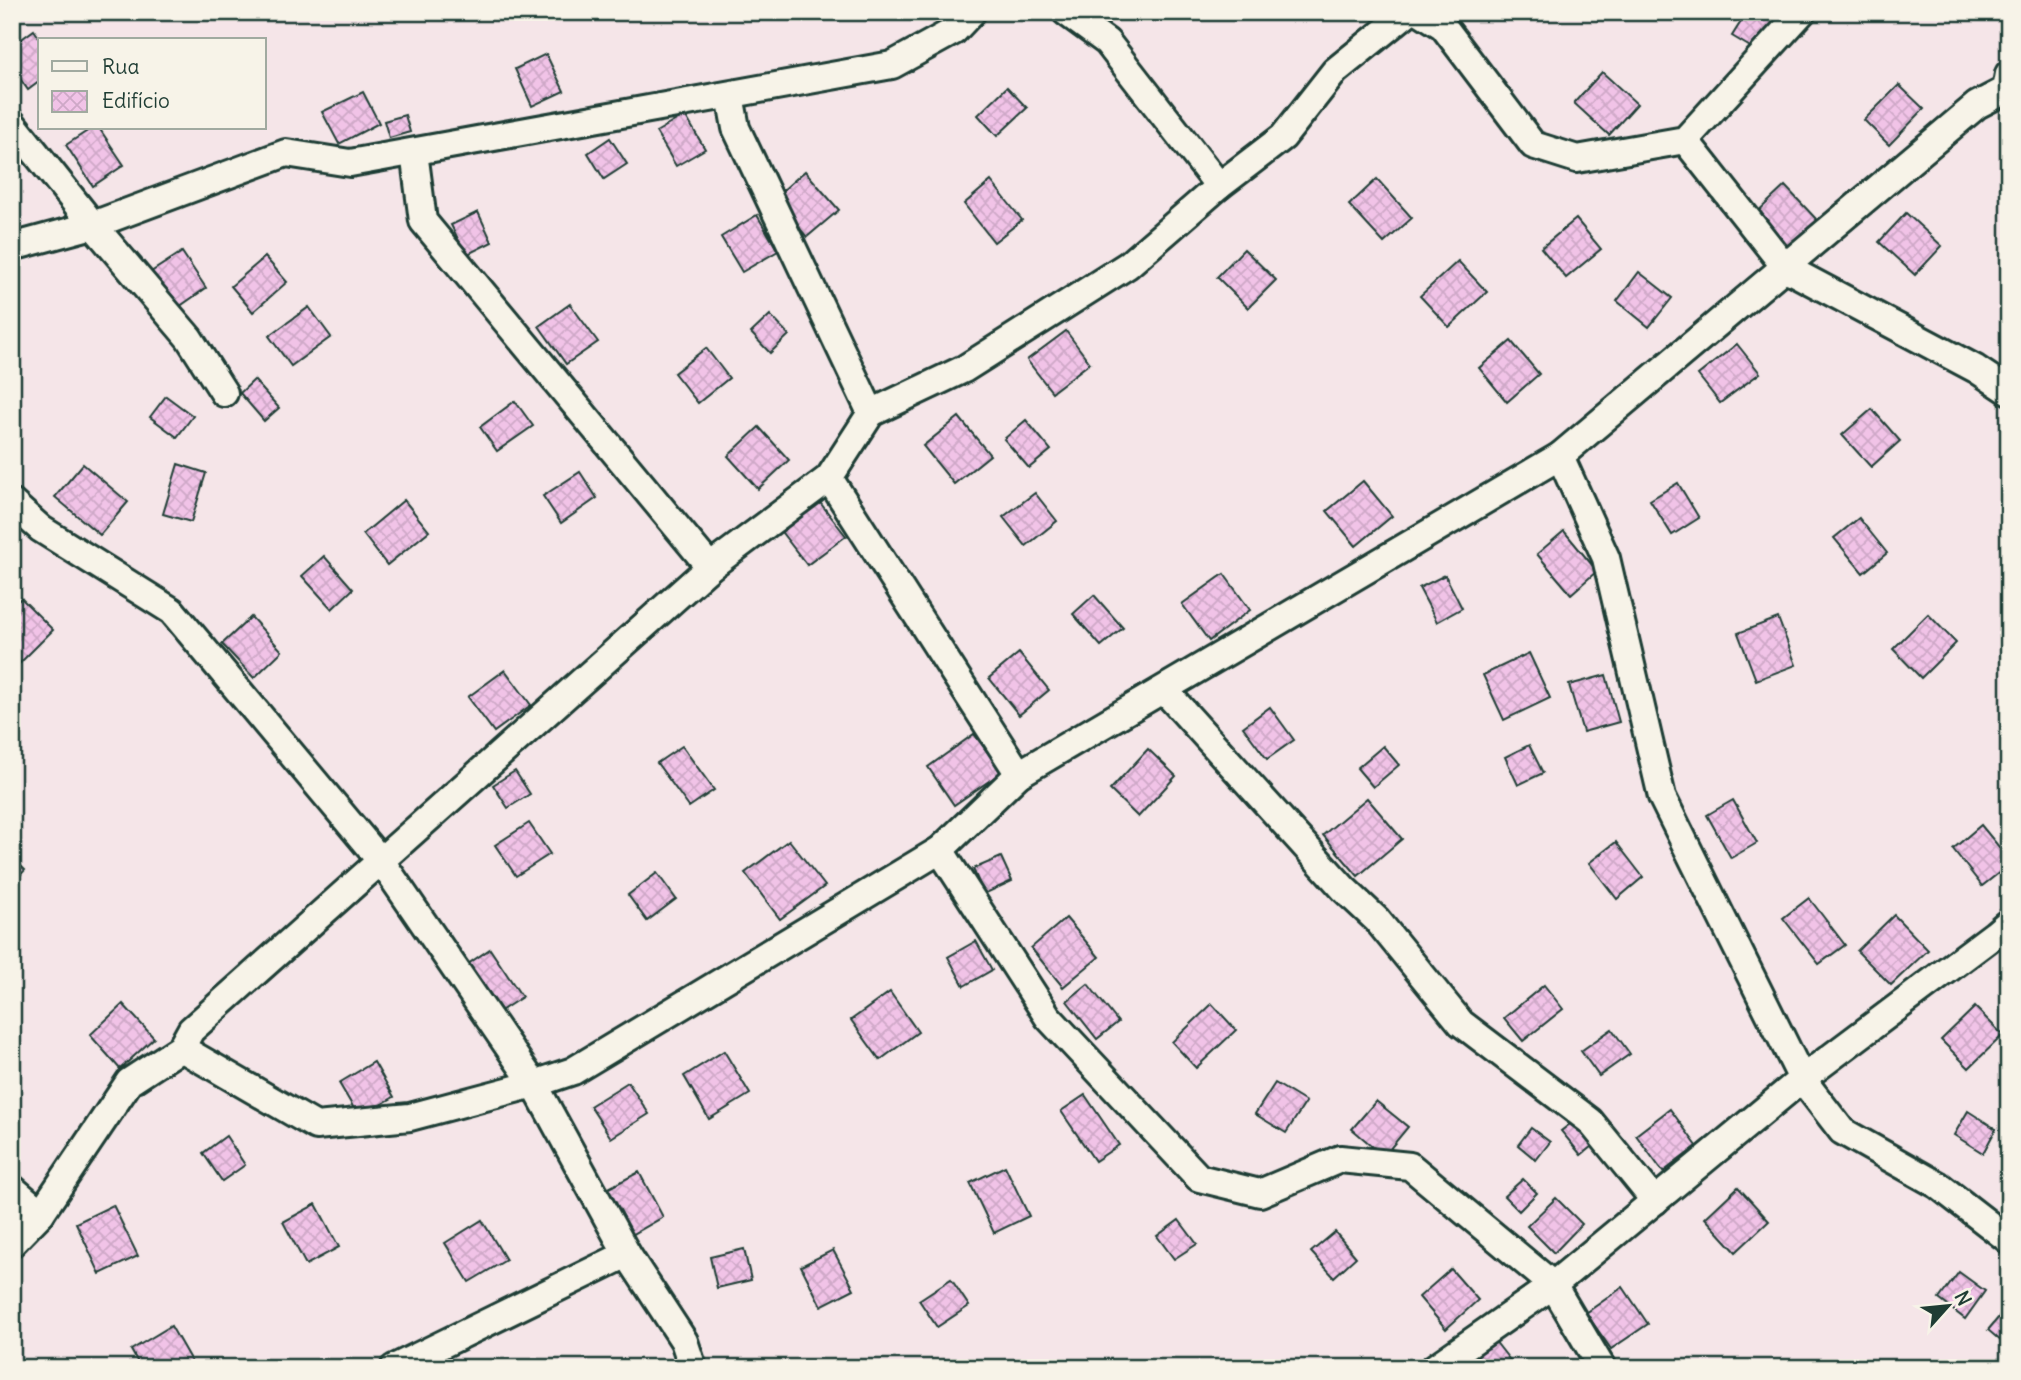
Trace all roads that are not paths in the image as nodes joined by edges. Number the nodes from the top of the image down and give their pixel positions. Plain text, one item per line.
1 (972, 12) edge
2 (1066, 12) edge
3 (1408, 12) edge
4 (1421, 12) edge
5 (1802, 12) edge
6 (2009, 74) edge
7 (730, 95) junction
8 (12, 122) edge
9 (1685, 141) junction
10 (414, 152) junction
11 (1219, 186) junction
12 (93, 225) junction
13 (12, 247) edge
14 (1786, 268) junction
15 (2009, 391) edge
16 (224, 393) dead end
17 (871, 413) junction
18 (1560, 456) junction
19 (829, 478) junction
20 (12, 503) edge
21 (710, 568) junction
22 (1164, 690) junction
23 (1019, 774) junction
24 (940, 850) junction
25 (381, 861) junction
26 (2009, 922) edge
27 (181, 1048) junction
28 (1802, 1079) junction
29 (534, 1084) junction
30 (12, 1188) edge
31 (1655, 1201) junction
32 (41, 1213) junction
33 (2009, 1241) edge
34 (12, 1244) edge
35 (627, 1254) junction
36 (1553, 1285) junction
37 (394, 1368) edge
38 (693, 1368) edge
39 (1434, 1368) edge
40 (1602, 1368) edge

1 - 7 street
2 - 11 street
3 - 11 street
4 - 9 street
5 - 9 street
6 - 14 street
7 - 10 street
7 - 17 street
8 - 12 street
9 - 14 street
10 - 12 street
10 - 21 street
11 - 17 street
12 - 13 street
12 - 16 street
14 - 15 street
14 - 18 street
17 - 19 street
18 - 22 street
18 - 28 street
19 - 21 street
19 - 23 street
20 - 25 street
21 - 25 street
22 - 23 street
22 - 31 street
23 - 24 street
24 - 29 street
24 - 36 street
25 - 27 street
25 - 29 street
26 - 28 street
27 - 29 street
27 - 32 street
28 - 31 street
28 - 33 street
29 - 35 street
30 - 32 street
31 - 36 street
32 - 34 street
35 - 37 street
35 - 38 street
36 - 39 street
36 - 40 street

